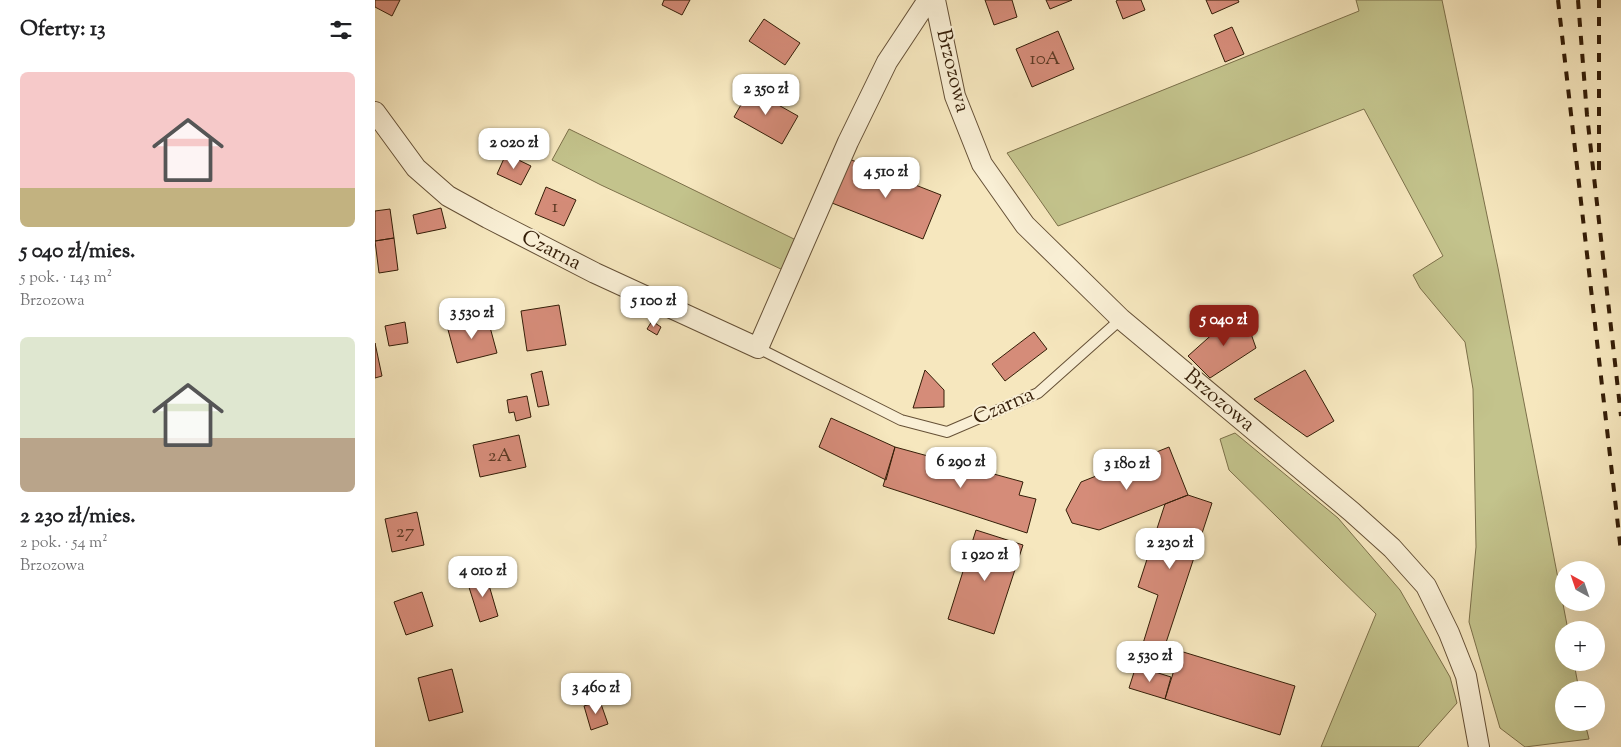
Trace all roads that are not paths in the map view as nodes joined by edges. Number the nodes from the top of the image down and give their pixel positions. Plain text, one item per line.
1 (928, 0) edge
2 (935, 0) edge
3 (375, 112) edge
4 (1121, 318) junction
5 (758, 348) junction
6 (1479, 747) edge

1 - 5 street
2 - 4 street, Brzozowa
3 - 5 street, Czarna
4 - 5 lane, Czarna
4 - 6 street, Brzozowa

